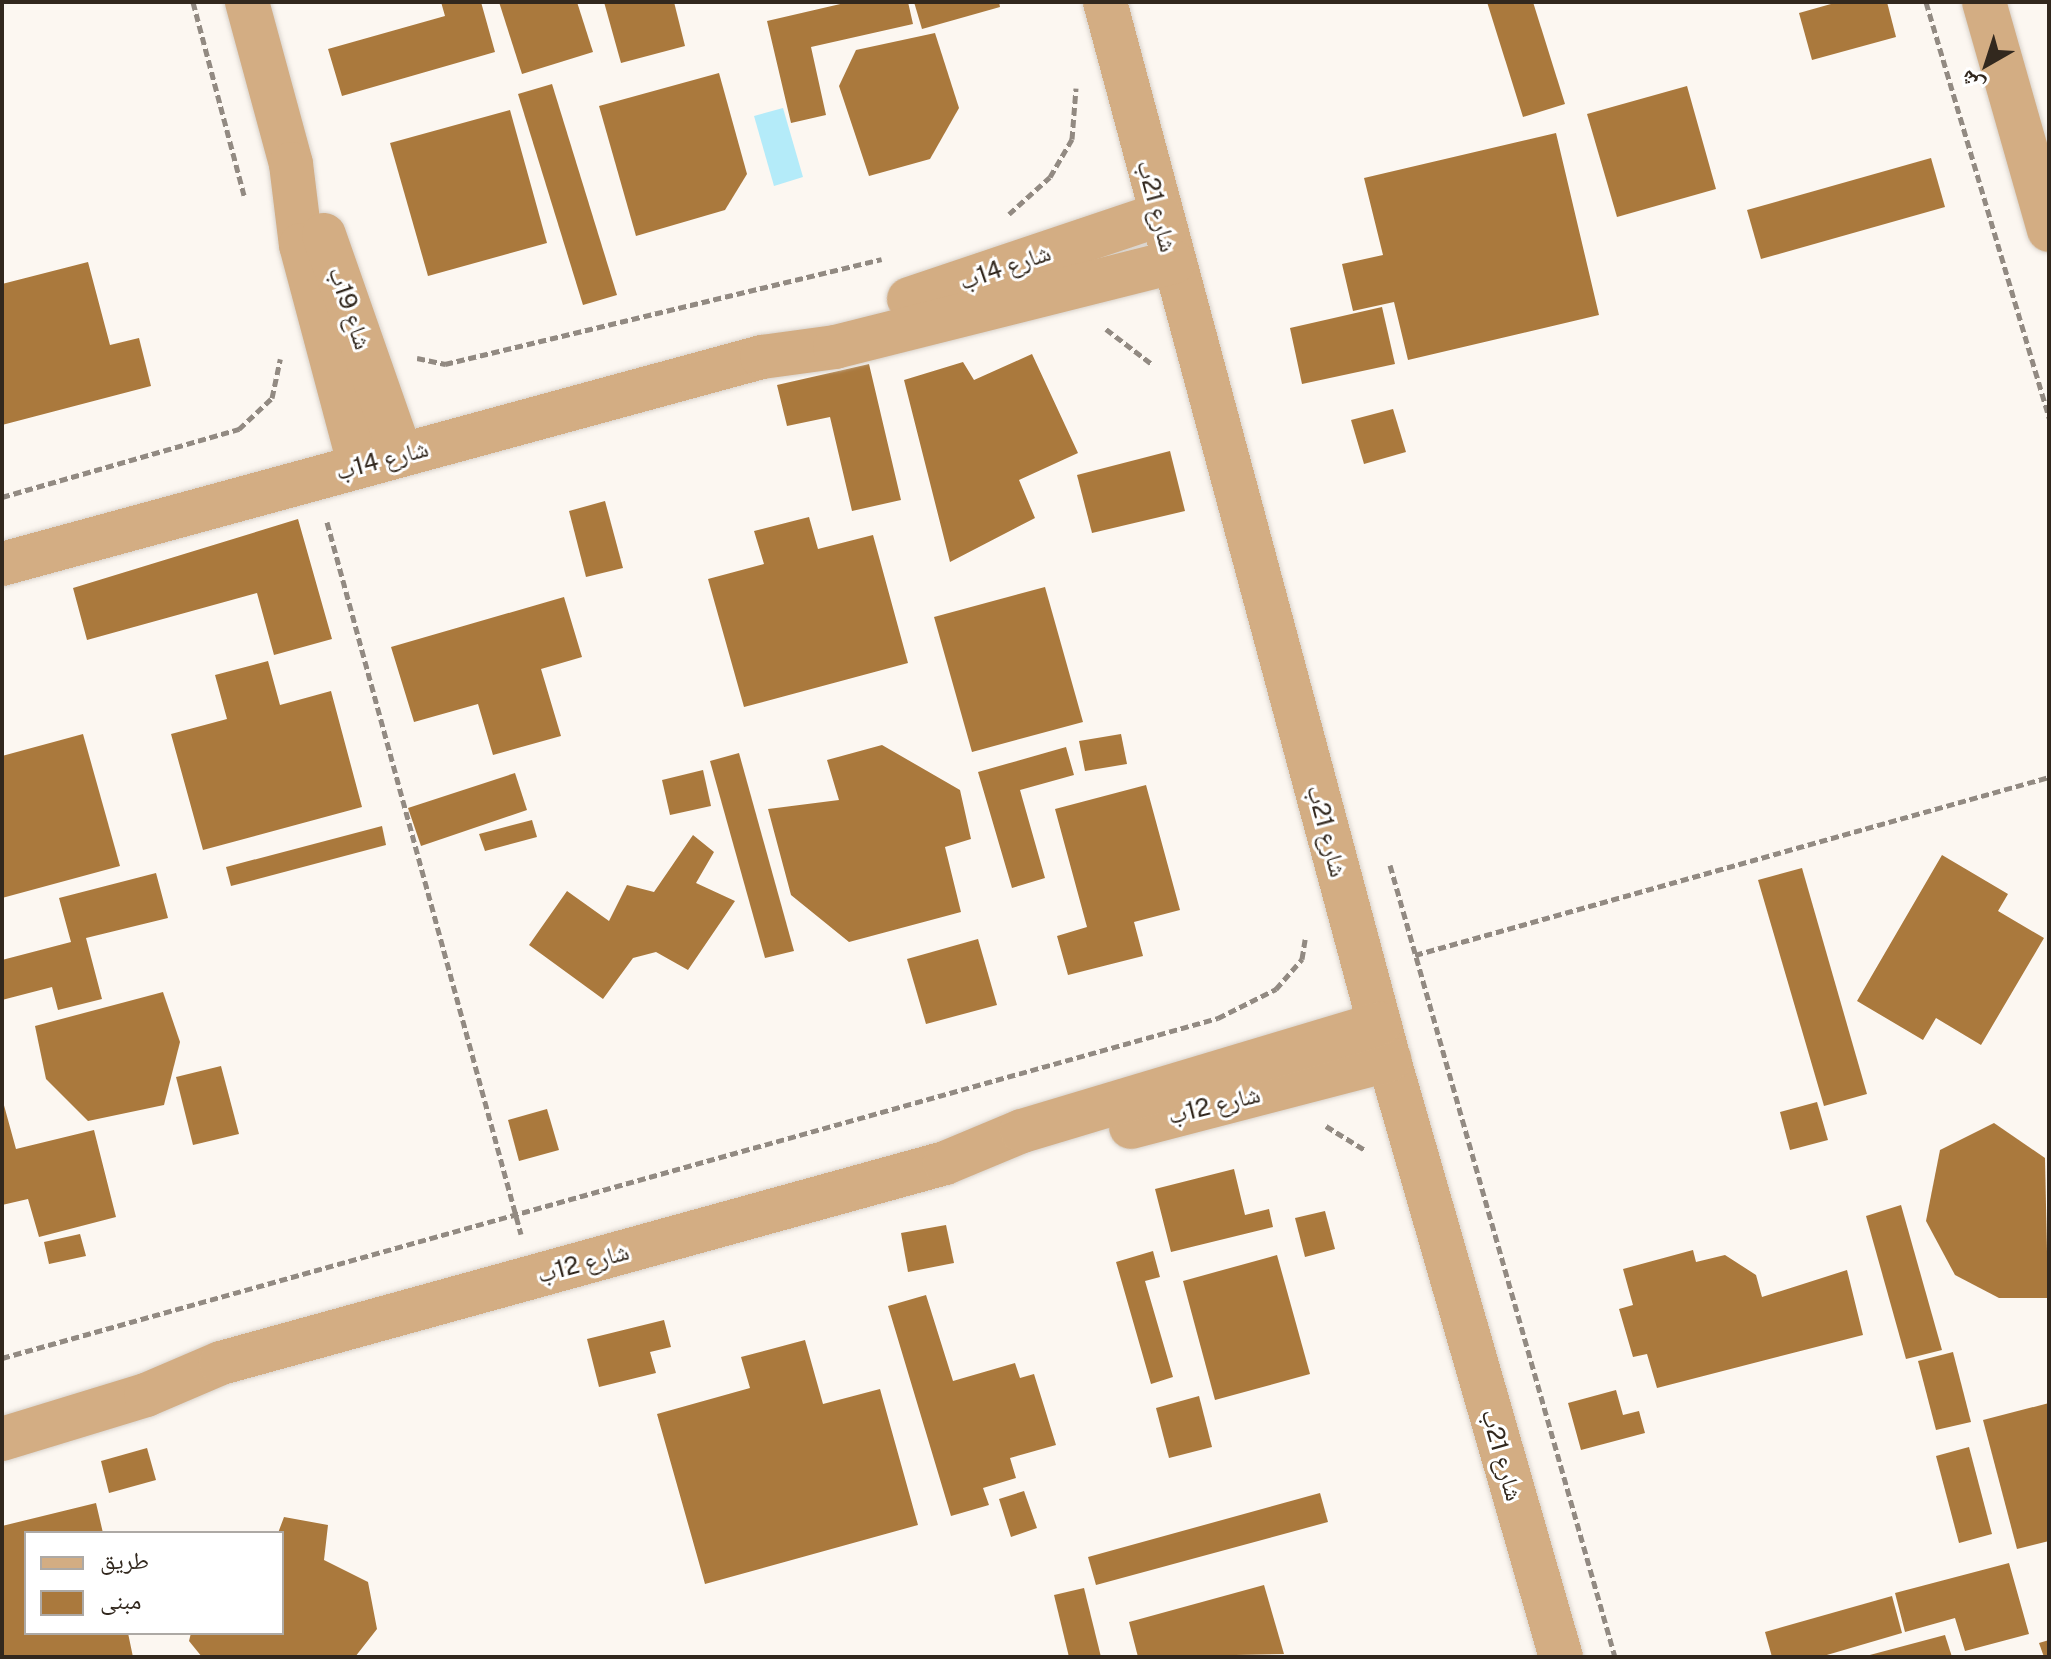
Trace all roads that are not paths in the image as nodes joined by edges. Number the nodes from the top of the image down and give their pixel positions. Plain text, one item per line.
1 (247, 2) edge
2 (1105, 2) edge
3 (1984, 2) edge
4 (1159, 215) junction
5 (2049, 230) edge
6 (1173, 262) junction
7 (762, 357) junction
8 (380, 461) junction
9 (2, 564) edge
10 (1384, 1042) junction
11 (221, 1363) junction
12 (2, 1409) edge
13 (2, 1439) edge
14 (1561, 1657) edge

1 - 8 street, شاع 19ب
2 - 4 street, شارع 21ب
3 - 5 street
4 - 6 street, شارع 21ب
4 - 7 street, شارع 14ب
6 - 7 street, شارع 14ب
6 - 10 street, شارع 21ب
7 - 8 street, شارع 14ب
8 - 9 street, شارع 14ب
10 - 11 street, شارع 12ب
10 - 14 street, شارع 21ب
11 - 12 street, شارع 12ب
11 - 13 street, شارع 12ب

